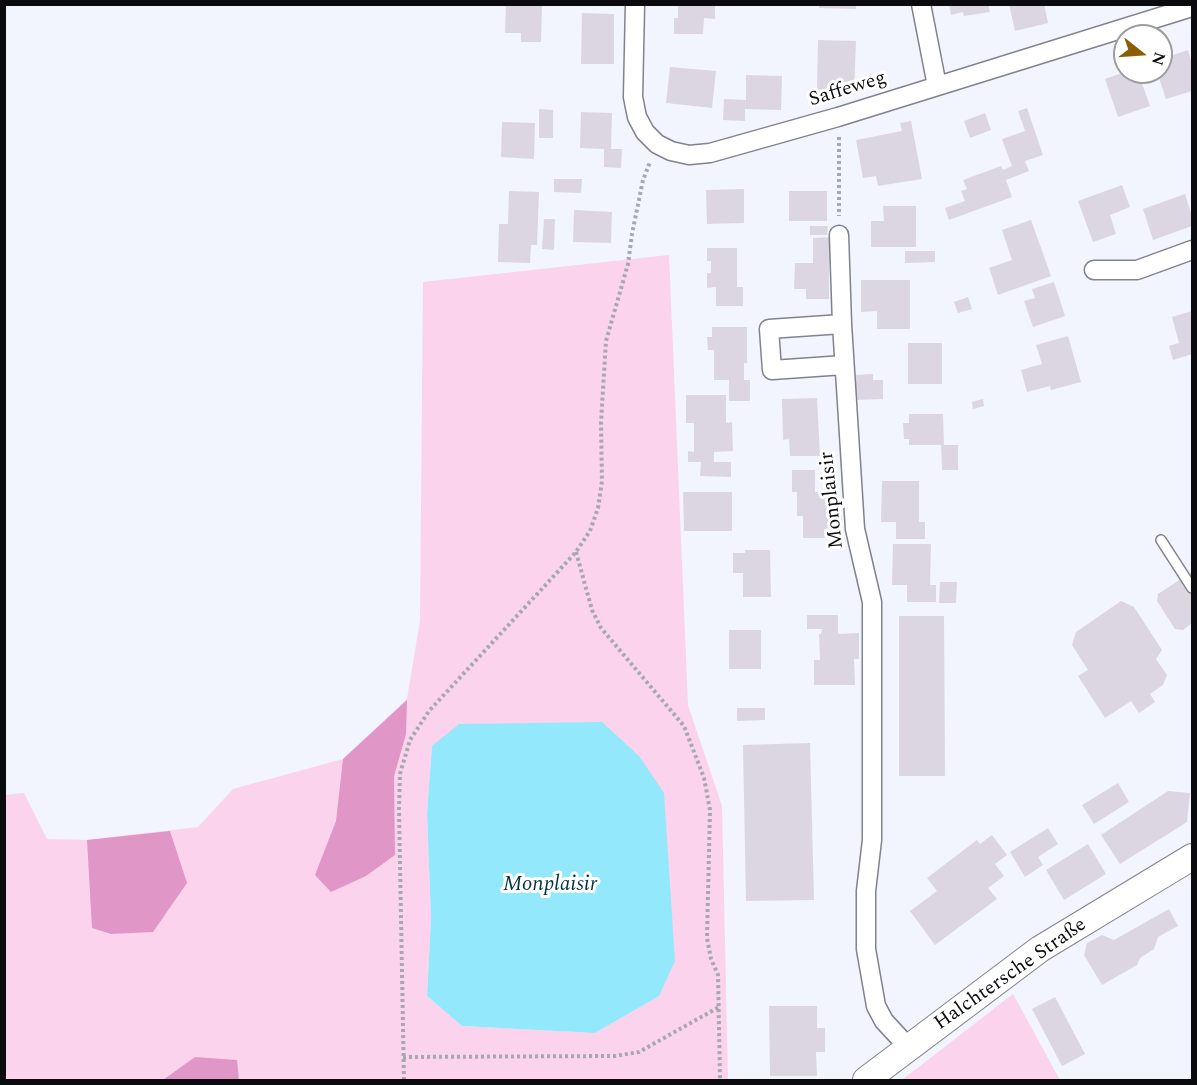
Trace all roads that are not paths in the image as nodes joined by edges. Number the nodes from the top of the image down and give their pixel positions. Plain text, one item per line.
1 (635, 4) edge
2 (921, 4) edge
3 (1192, 8) edge
4 (937, 86) junction
5 (839, 235) road end
6 (1192, 250) edge
7 (1094, 270) dead end
8 (842, 324) junction
9 (844, 365) junction
10 (1161, 540) dead end
11 (1192, 588) edge
12 (1192, 857) edge
13 (909, 1048) junction
14 (866, 1080) edge

1 - 4 street, Saffeweg
2 - 4 street
3 - 4 street, Saffeweg
5 - 8 street, Monplaisir
6 - 7 street
8 - 9 street, Monplaisir
8 - 9 street
9 - 13 street, Monplaisir
10 - 11 lane
12 - 13 main road, Halchtersche Straße
13 - 14 main road, Halchtersche Straße

